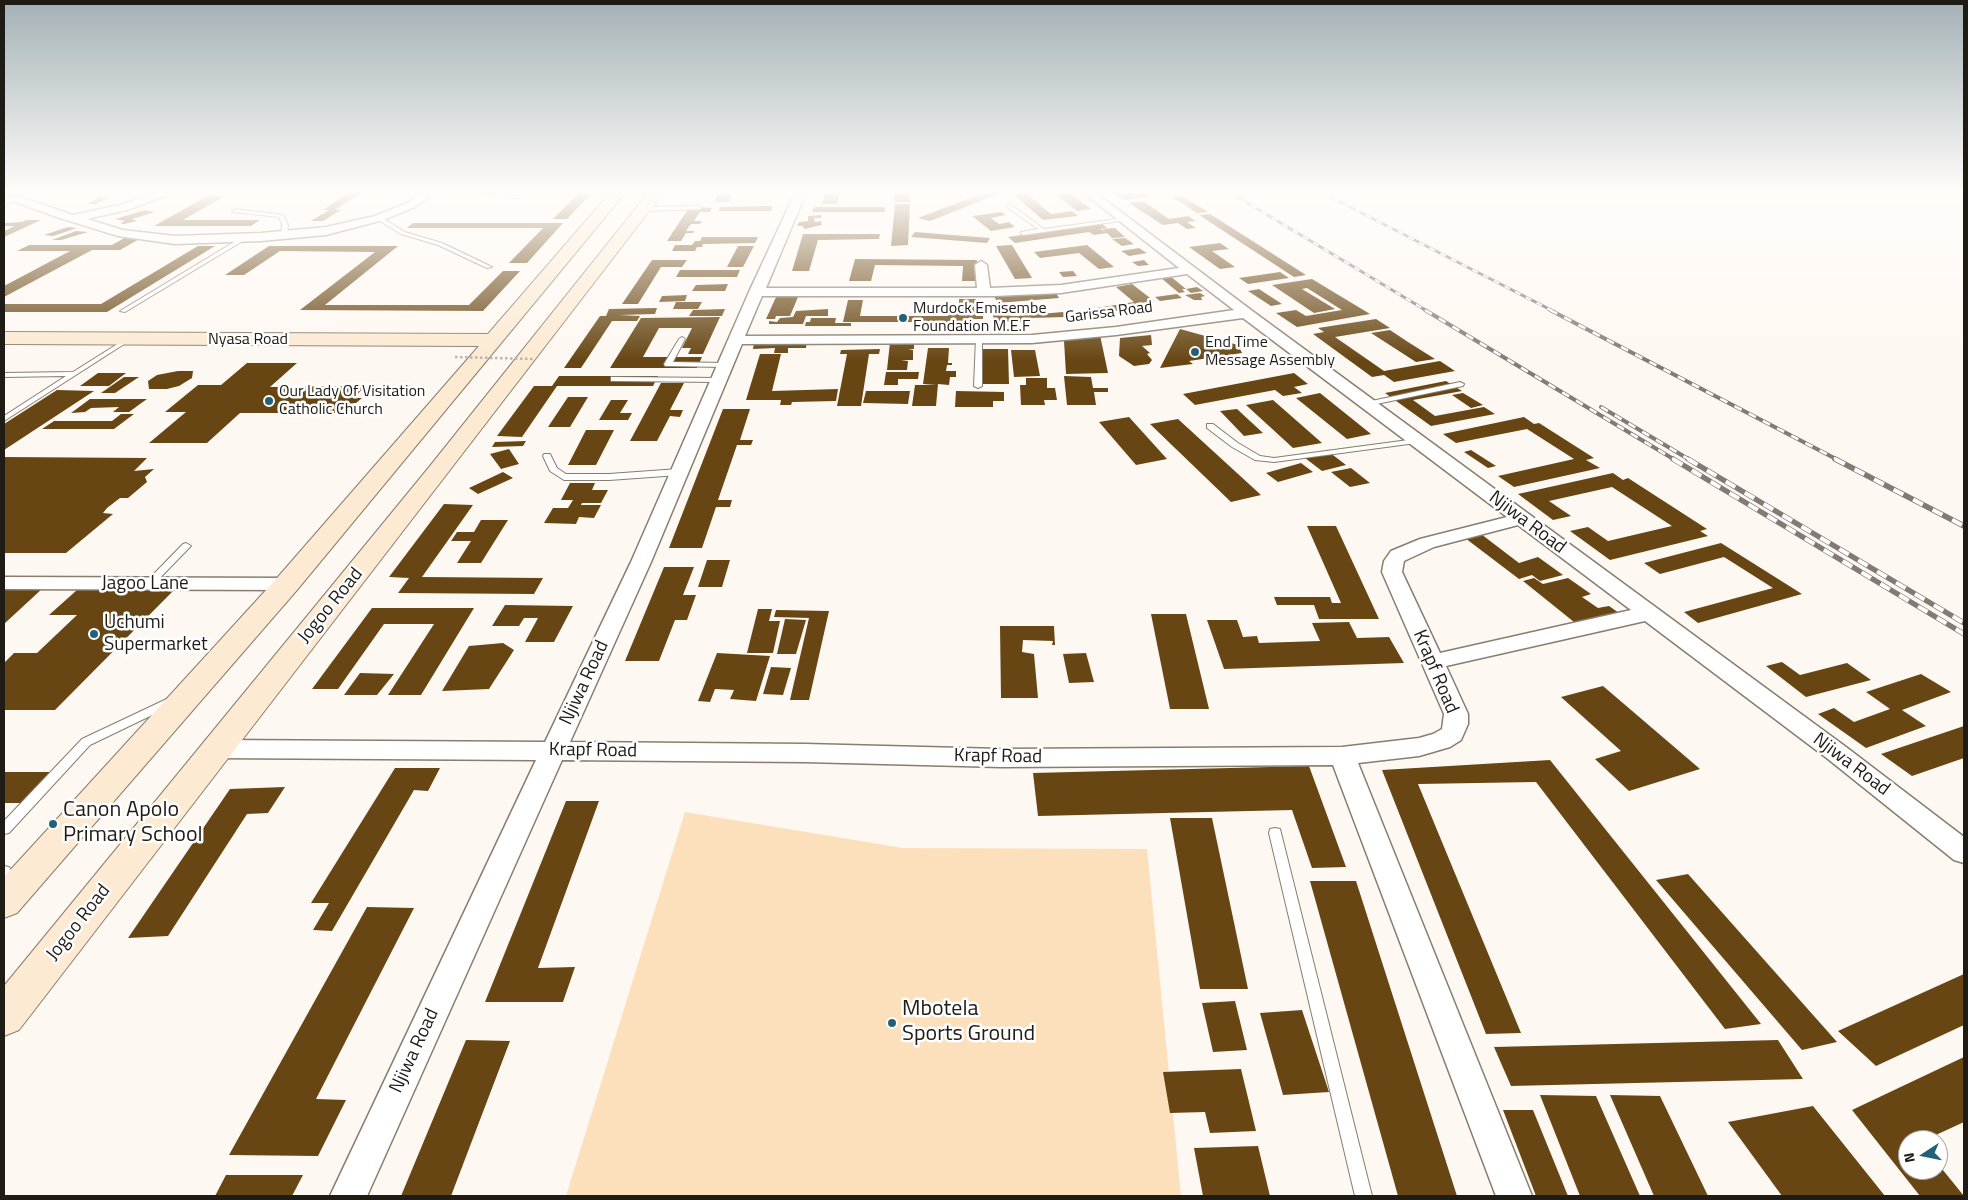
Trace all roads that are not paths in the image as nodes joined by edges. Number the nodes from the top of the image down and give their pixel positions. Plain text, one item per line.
1 (226, 249) edge
2 (451, 249) edge
3 (589, 249) edge
4 (598, 249) edge
5 (775, 249) edge
6 (1162, 249) edge
7 (981, 265) dead end
8 (489, 267) dead end
9 (1190, 270) junction
10 (756, 292) junction
11 (984, 292) junction
12 (123, 311) dead end
13 (1246, 313) junction
14 (4, 338) edge
15 (129, 339) junction
16 (682, 339) dead end
17 (979, 339) junction
18 (493, 340) junction
19 (737, 340) junction
20 (722, 372) junction
21 (74, 374) junction
22 (4, 375) edge
23 (614, 379) dead end
24 (1460, 384) dead end
25 (978, 386) dead end
26 (1367, 404) junction
27 (4, 419) edge
28 (1210, 426) dead end
29 (1416, 440) junction
30 (548, 456) dead end
31 (679, 472) junction
32 (1521, 519) junction
33 (186, 546) dead end
34 (4, 583) edge
35 (148, 584) junction
36 (287, 584) junction
37 (1649, 613) junction
38 (1431, 662) junction
39 (192, 691) junction
40 (217, 749) junction
41 (553, 750) junction
42 (1342, 756) junction
43 (4, 829) edge
44 (1275, 833) dead end
45 (1964, 852) edge
46 (8, 888) edge
47 (4, 1017) edge
48 (348, 1196) edge
49 (1364, 1196) edge
50 (1514, 1196) edge

1 - 12 lane
2 - 8 lane
3 - 18 main road, Jogoo Road
4 - 40 main road, Jogoo Road
5 - 10 street, Njiwa Road
6 - 9 street, Njiwa Road
7 - 11 street
9 - 11 street
9 - 13 street, Njiwa Road
10 - 11 street
10 - 19 street, Njiwa Road
13 - 17 street, Garissa Road
13 - 26 street, Njiwa Road
14 - 15 main road, Nyasa Road
15 - 18 main road, Nyasa Road
15 - 21 lane
16 - 20 lane
17 - 19 street, Garissa Road
17 - 25 lane
18 - 36 main road, Jogoo Road
19 - 20 street, Njiwa Road
20 - 23 lane
20 - 31 street, Njiwa Road
21 - 22 lane
21 - 27 lane
24 - 26 lane
26 - 29 street, Njiwa Road
28 - 29 lane
29 - 32 street, Njiwa Road
30 - 31 lane
31 - 41 street, Njiwa Road
32 - 37 street, Njiwa Road
32 - 38 street, Krapf Road
33 - 35 lane
34 - 35 street, Jagoo Lane
35 - 36 street, Jagoo Lane
36 - 39 main road, Jogoo Road
37 - 38 street
37 - 45 street, Njiwa Road
38 - 42 street, Krapf Road
39 - 43 lane
39 - 46 main road, Jogoo Road
40 - 41 street, Krapf Road
40 - 47 main road, Jogoo Road
41 - 42 street, Krapf Road
41 - 48 street, Njiwa Road
42 - 50 street
44 - 49 lane

